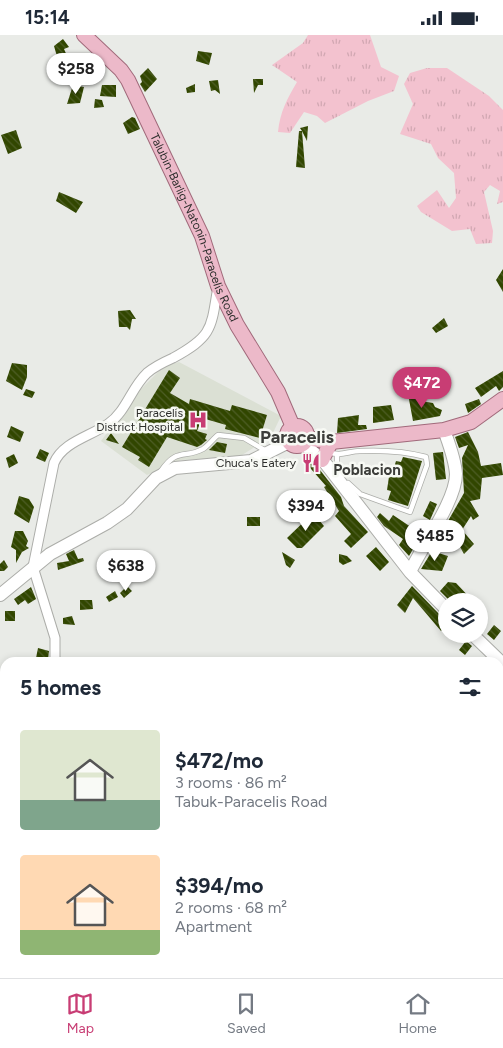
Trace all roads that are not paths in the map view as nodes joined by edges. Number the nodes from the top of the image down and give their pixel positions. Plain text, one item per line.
1 (84, 35) edge
2 (218, 286) junction
3 (503, 399) edge
4 (293, 427) junction
5 (444, 430) junction
6 (306, 441) junction
7 (289, 442) junction
8 (329, 452) junction
9 (269, 453) junction
10 (156, 478) junction
11 (33, 567) junction
12 (410, 571) junction
13 (0, 595) edge
14 (438, 601) edge
15 (481, 643) edge
16 (55, 657) edge
17 (495, 657) edge

1 - 2 main road, Talubin-Barlig-Natonin-Paracelis Road
2 - 4 main road, Talubin-Barlig-Natonin-Paracelis Road
2 - 11 street
3 - 5 main road
4 - 6 main road
4 - 7 main road
5 - 8 main road
5 - 12 street
6 - 7 main road
6 - 8 main road
6 - 8 street
7 - 9 street
8 - 8 lane
8 - 12 street
9 - 10 street
9 - 10 lane
10 - 11 street
11 - 13 street
11 - 16 street
12 - 14 street
15 - 17 street

